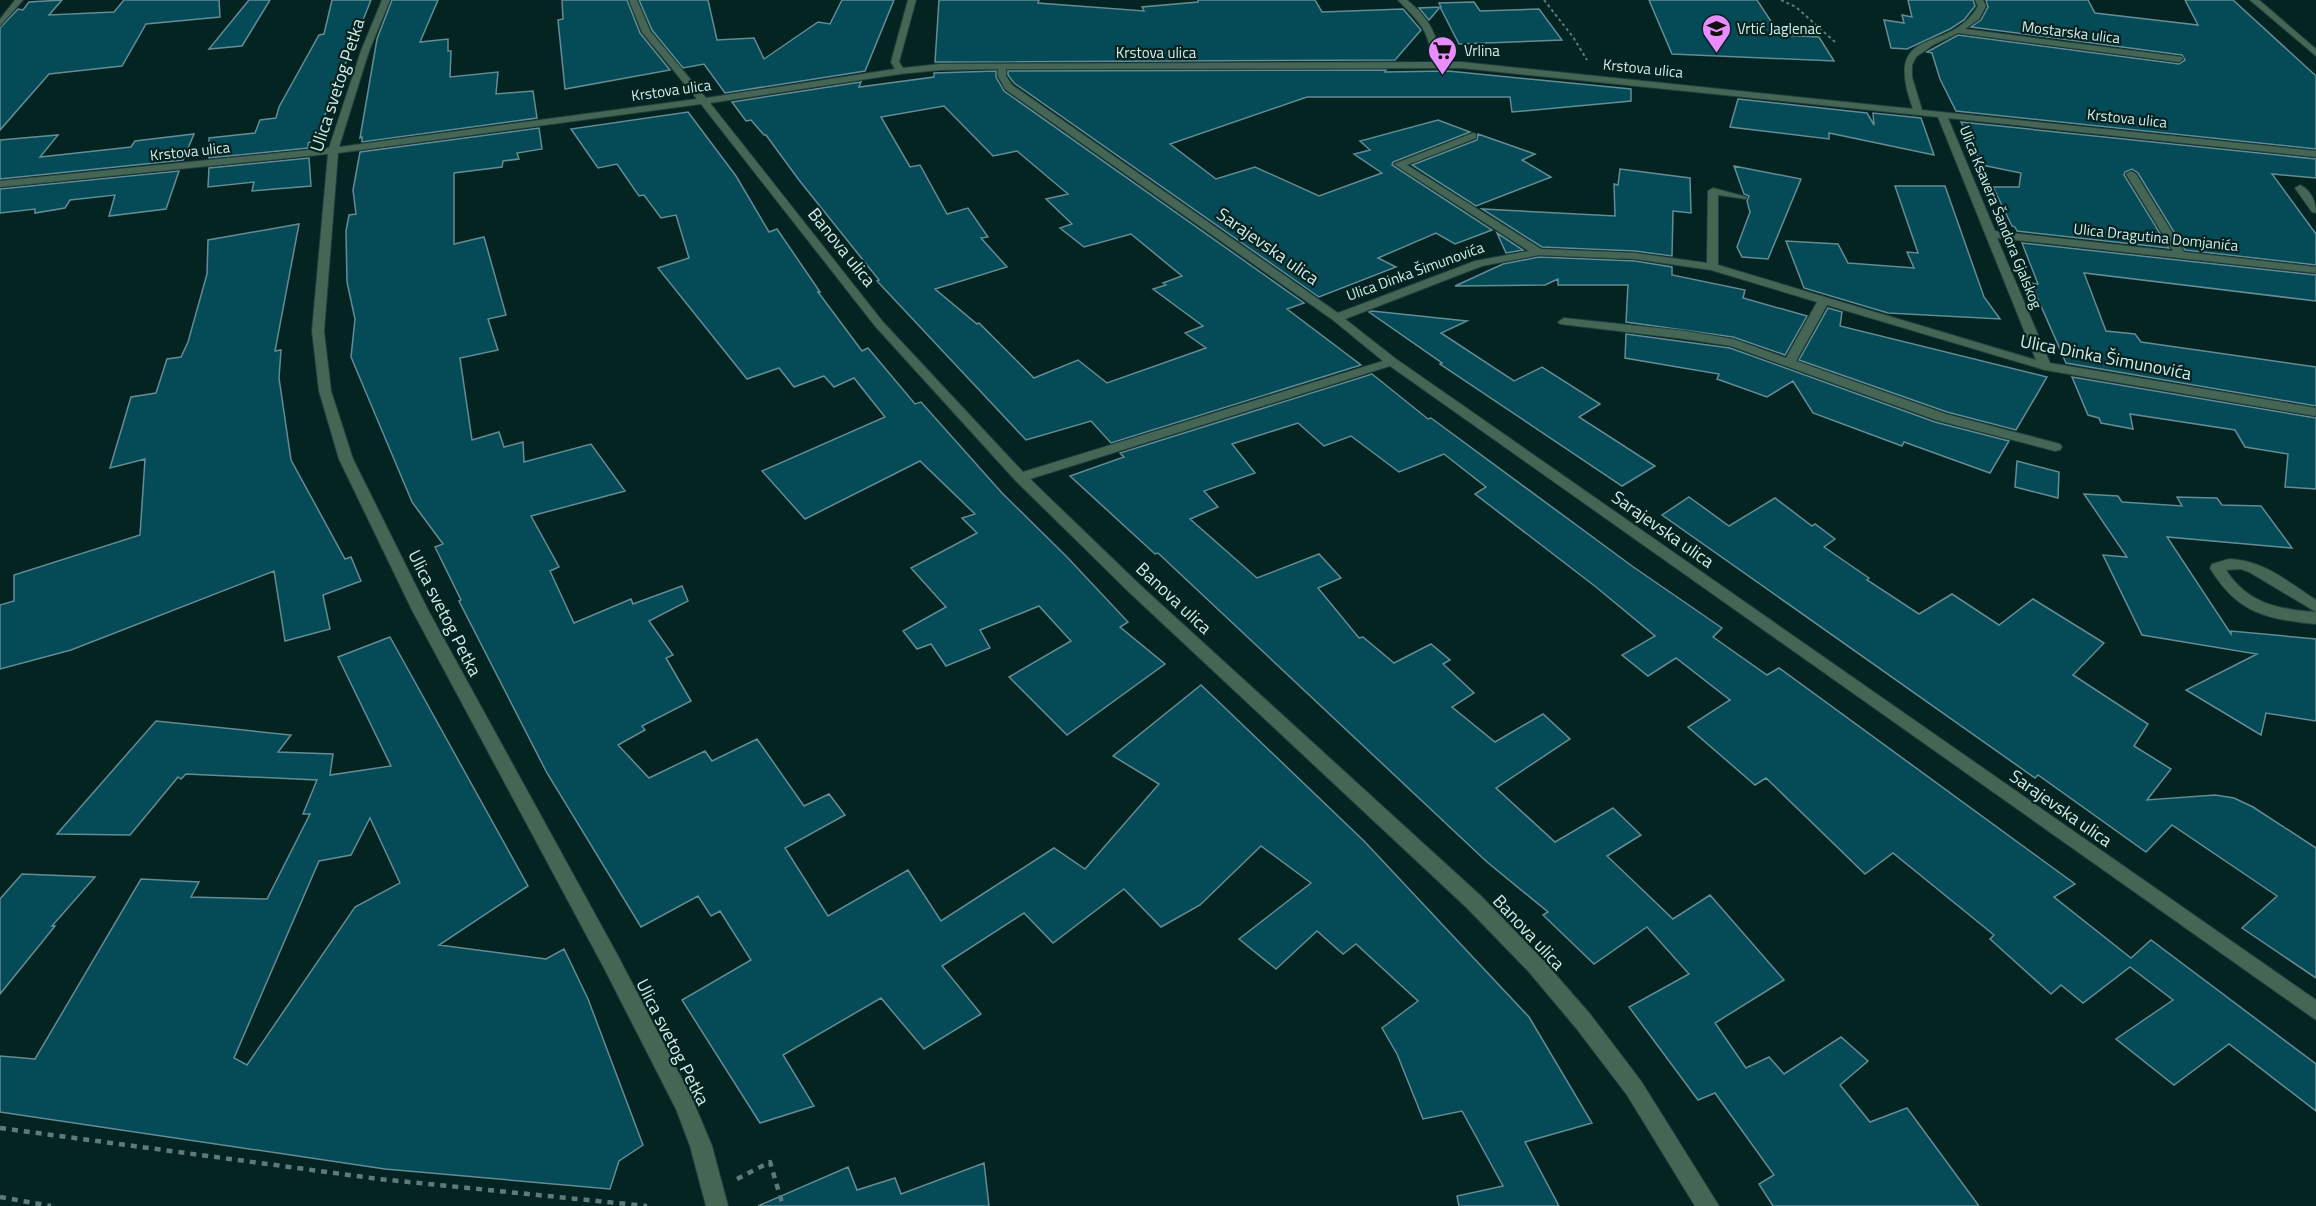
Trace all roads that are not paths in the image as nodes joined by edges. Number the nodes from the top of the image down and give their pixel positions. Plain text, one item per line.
1 (19, 0) edge
2 (386, 0) edge
3 (633, 0) edge
4 (912, 0) edge
5 (1402, 0) edge
6 (1979, 0) edge
7 (2254, 0) edge
8 (0, 24) edge
9 (1959, 31) junction
10 (2316, 54) edge
11 (2179, 59) dead end
12 (1437, 64) junction
13 (1002, 68) junction
14 (900, 71) junction
15 (703, 101) junction
16 (1918, 111) junction
17 (1941, 114) junction
18 (1473, 136) dead end
19 (333, 151) junction
20 (2316, 154) edge
21 (2131, 174) dead end
22 (0, 184) edge
23 (2300, 188) dead end
24 (1742, 197) dead end
25 (2316, 210) edge
26 (1992, 234) junction
27 (1539, 252) junction
28 (2180, 254) junction
29 (1712, 267) junction
30 (2316, 270) edge
31 (1823, 301) junction
32 (1337, 318) junction
33 (1564, 322) dead end
34 (1392, 362) junction
35 (1790, 362) junction
36 (2045, 366) junction
37 (2316, 412) edge
38 (2055, 447) dead end
39 (1020, 477) junction
40 (2316, 607) edge
41 (2316, 618) edge
42 (2316, 1011) edge
43 (716, 1198) edge
44 (1708, 1206) edge

1 - 8 street
2 - 19 street, Ulica svetog Petka
3 - 15 street, Banova ulica
4 - 14 street
5 - 12 street
6 - 9 street
7 - 10 street
9 - 11 street, Mostarska ulica
9 - 16 street
12 - 13 street, Krstova ulica
12 - 16 street, Krstova ulica
13 - 14 street, Krstova ulica
13 - 32 street, Sarajevska ulica
14 - 15 street, Krstova ulica
15 - 19 street, Krstova ulica
15 - 39 street, Banova ulica
16 - 17 street, Krstova ulica
17 - 20 street, Krstova ulica
17 - 26 street, Ulica Ksavera Šandora Gjalskog
18 - 27 street
19 - 22 street, Krstova ulica
19 - 43 street, Ulica svetog Petka
21 - 28 street
23 - 25 street
24 - 29 street
26 - 28 street, Ulica Dragutina Domjanića
26 - 36 street, Ulica Ksavera Šandora Gjalskog
27 - 29 street, Ulica Dinka Šimunovića
27 - 32 street, Ulica Dinka Šimunovića
28 - 30 street, Ulica Dragutina Domjanića
29 - 31 street, Ulica Dinka Šimunovića
31 - 35 street
31 - 36 street, Ulica Dinka Šimunovića
32 - 34 street, Sarajevska ulica
33 - 35 street
34 - 39 street
34 - 42 street, Sarajevska ulica
35 - 38 street
36 - 37 street, Ulica Dinka Šimunovića
39 - 44 street, Banova ulica
40 - 41 street

